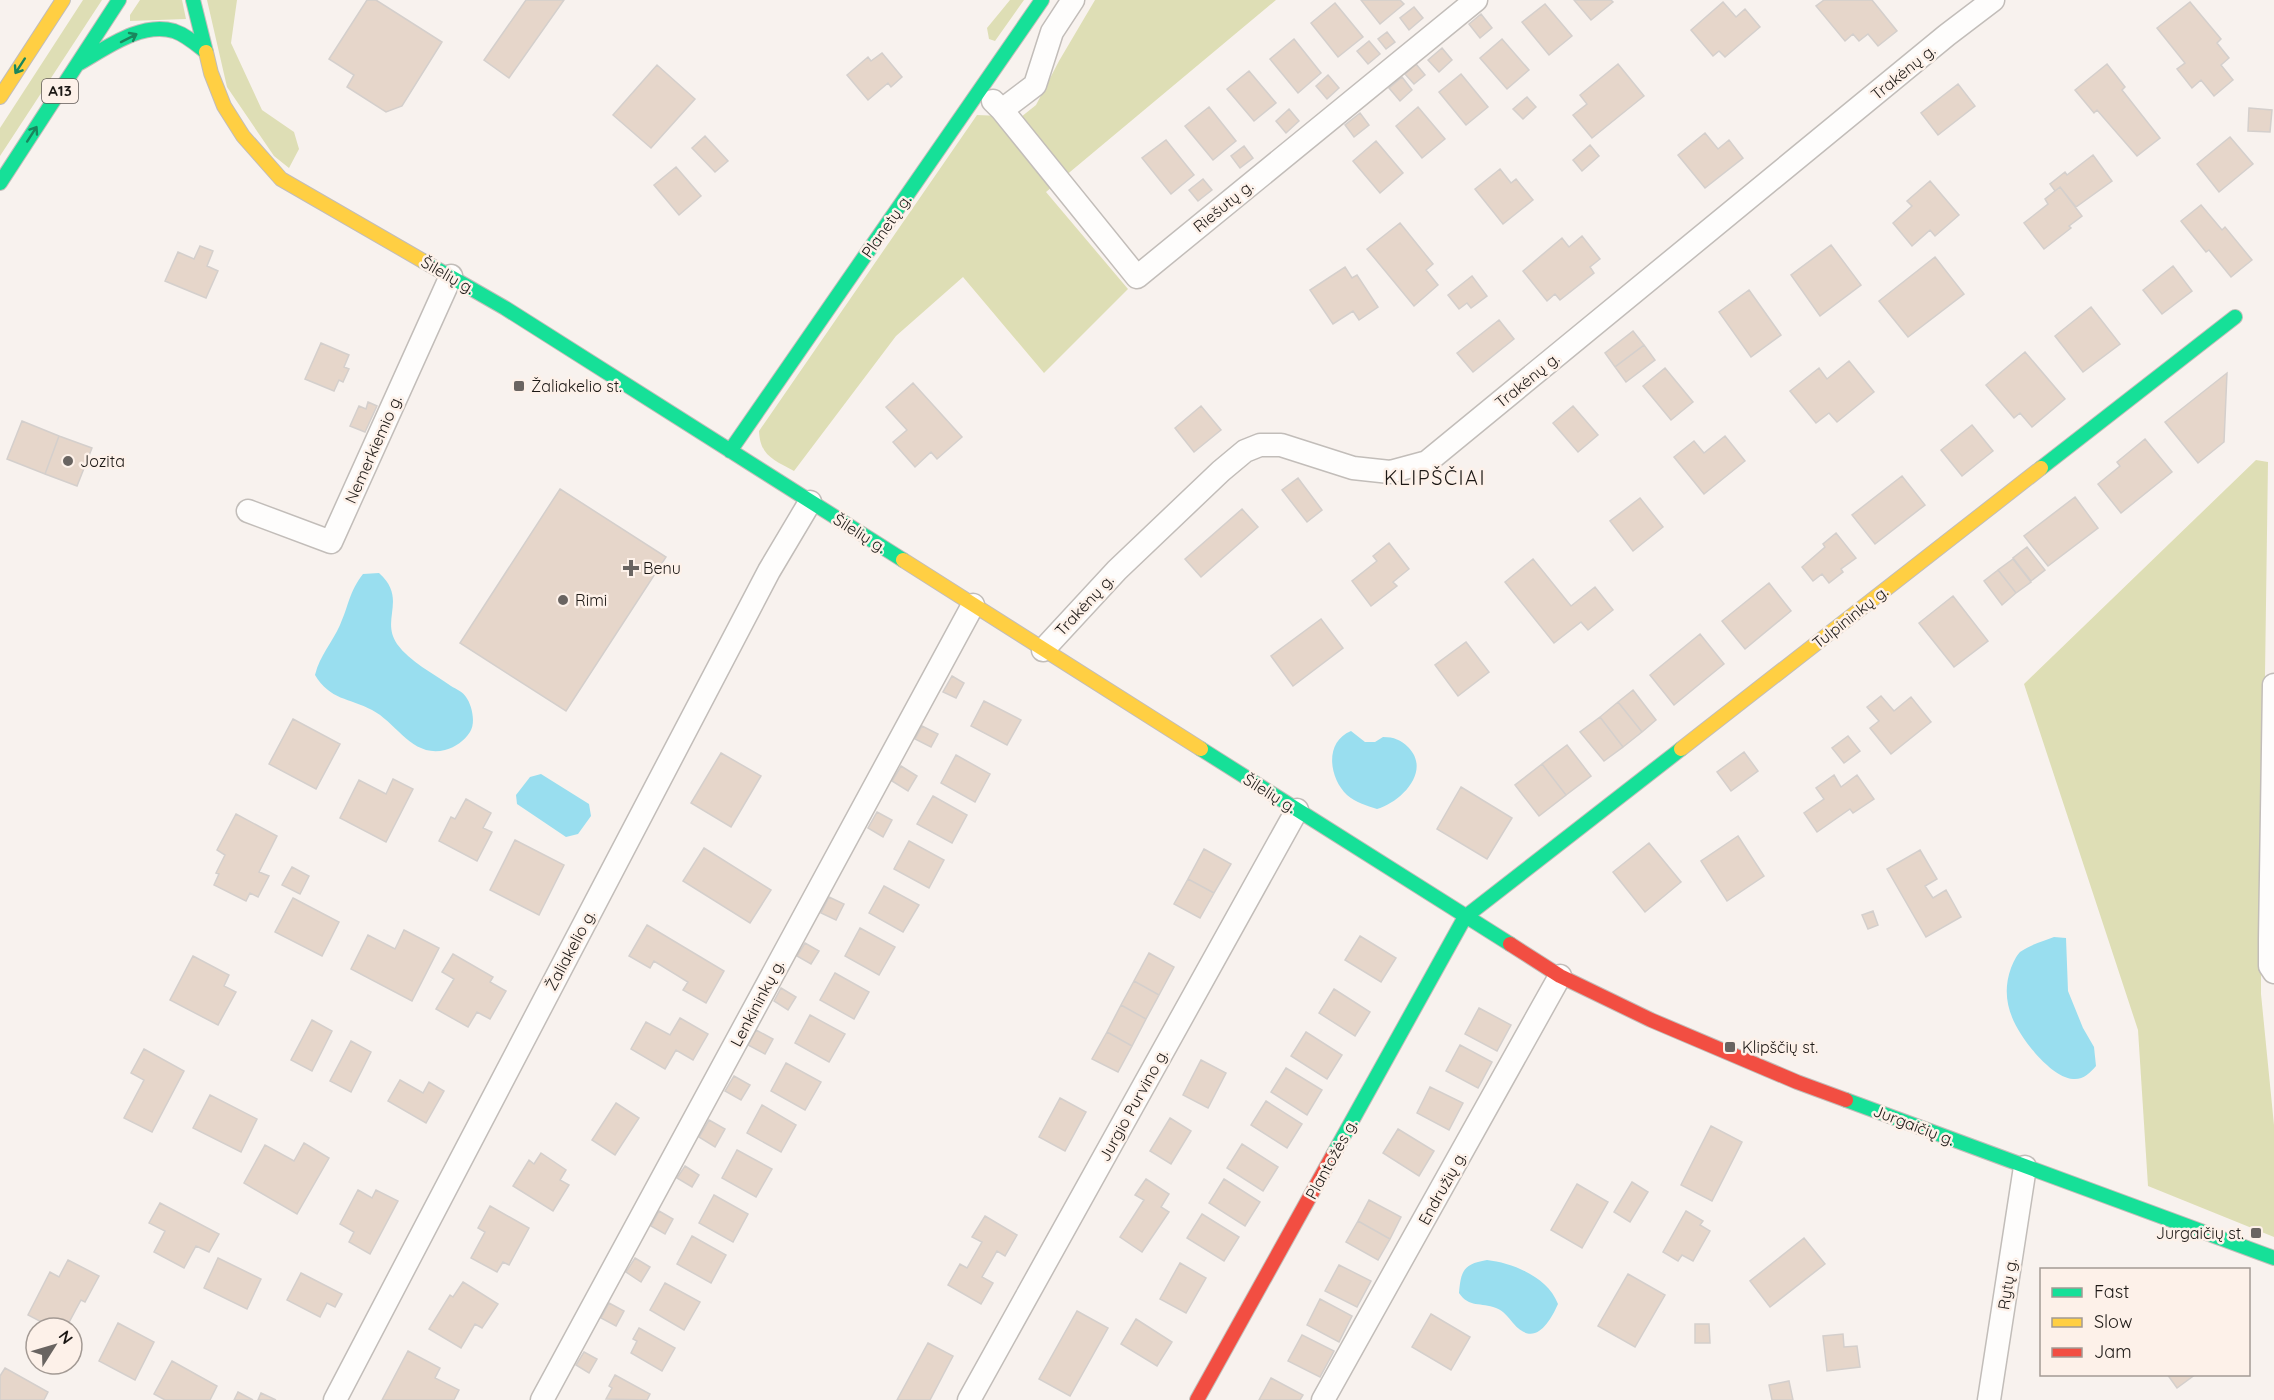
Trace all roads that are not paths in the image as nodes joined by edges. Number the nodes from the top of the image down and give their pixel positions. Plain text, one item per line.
1 (45, 0) edge
2 (63, 0) edge
3 (119, 0) edge
4 (193, 0) edge
5 (1042, 0) edge
6 (1073, 0) edge
7 (1476, 0) edge
8 (1993, 0) edge
9 (33, 46) junction
10 (206, 52) junction
11 (77, 64) junction
12 (981, 90) junction
13 (0, 97) edge
14 (1002, 110) junction
15 (0, 183) edge
16 (451, 276) junction
17 (2235, 317) dead end
18 (730, 451) junction
19 (810, 502) junction
20 (248, 511) dead end
21 (973, 605) junction
22 (1043, 650) junction
23 (2274, 685) edge
24 (1297, 810) junction
25 (1465, 917) junction
26 (2274, 972) edge
27 (1560, 976) junction
28 (2025, 1167) junction
29 (2274, 1258) edge
30 (334, 1400) edge
31 (542, 1400) edge
32 (969, 1400) edge
33 (1197, 1400) edge
34 (1323, 1400) edge
35 (1989, 1400) edge

1 - 9 main road
2 - 9 main road
3 - 11 main road, A13
4 - 10 main road, Šilelių g.
5 - 12 main road, Planetų g.
6 - 14 street
7 - 14 street, Riešutų g.
8 - 22 street, Trakėnų g.
9 -> 13 main road
11 -> 10 main road
10 - 16 main road, Šilelių g.
15 -> 11 main road, A13
12 - 14 street
12 - 18 main road, Planetų g.
16 - 18 main road, Šilelių g.
16 - 20 street, Nemerkiemio g.
17 - 25 main road, Tulpininkų g.
18 - 19 main road, Šilelių g.
19 - 21 main road, Šilelių g.
19 - 30 street, Žaliakelio g.
21 - 22 main road, Šilelių g.
21 - 31 street, Lenkininkų g.
22 - 24 main road, Šilelių g.
23 - 26 street
24 - 25 main road, Šilelių g.
24 - 32 street, Jurgio Purvino g.
25 - 27 main road, Šilelių g.
25 - 33 main road, Plantožės g.
27 - 28 main road, Jurgaičių g.
27 - 34 street, Endružių g.
28 - 29 main road, Jurgaičių g.
28 - 35 street, Rytų g.

